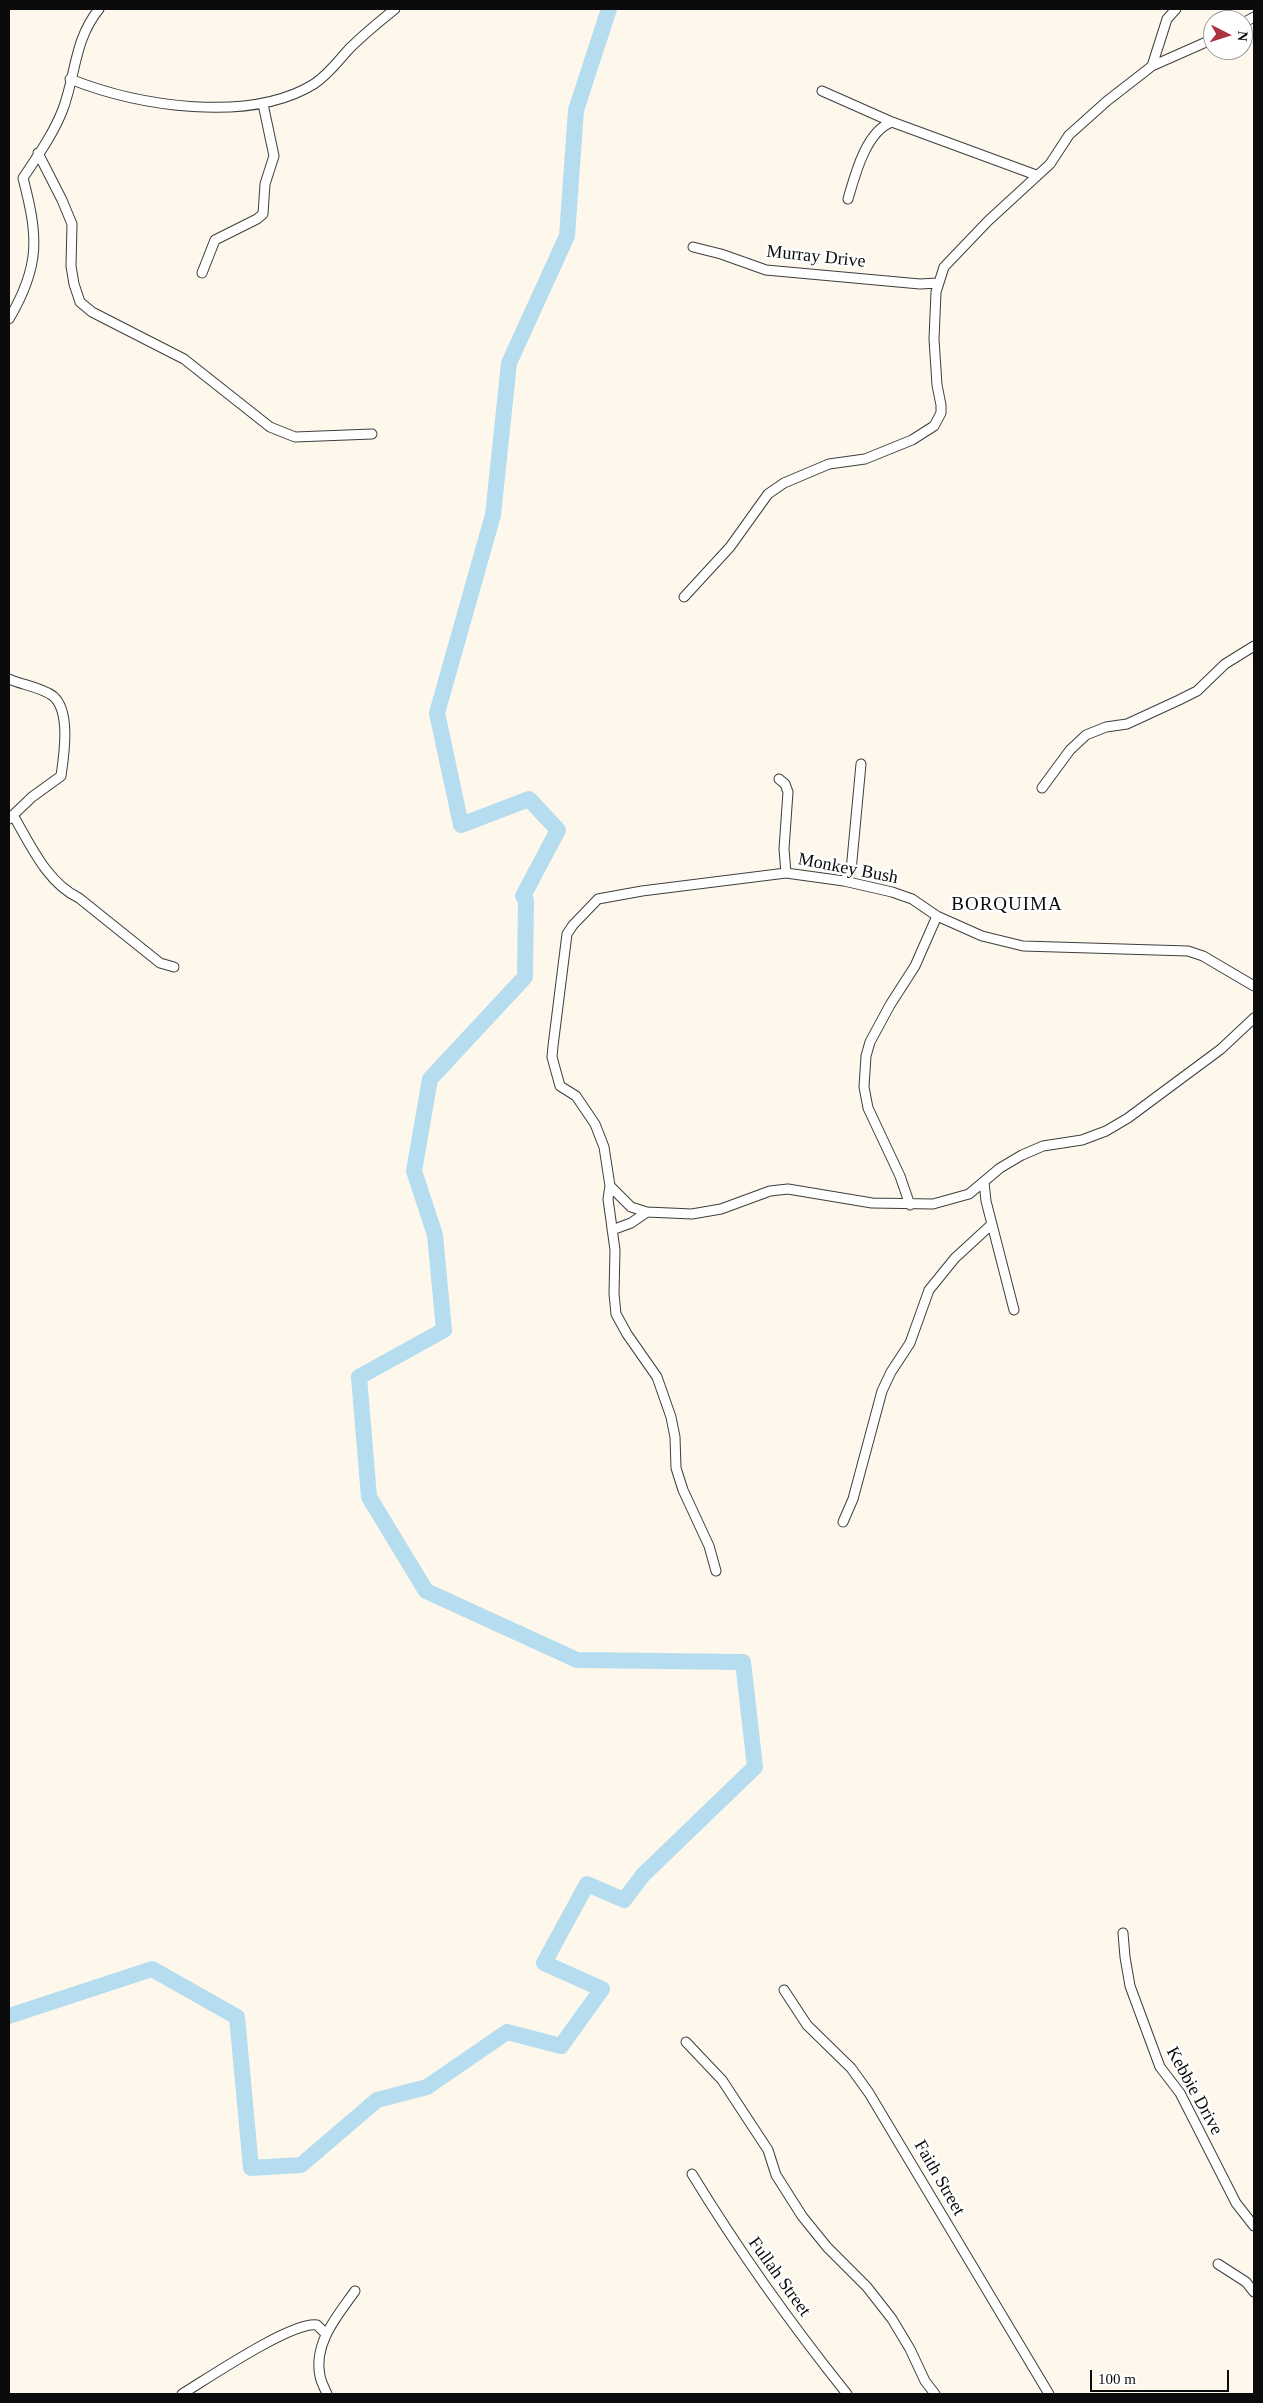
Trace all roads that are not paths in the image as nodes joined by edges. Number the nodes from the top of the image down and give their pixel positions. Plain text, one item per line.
1 (99, 9) edge
2 (395, 9) edge
3 (1176, 9) edge
4 (1203, 43) edge
5 (1152, 66) junction
6 (70, 79) junction
7 (822, 91) dead end
8 (263, 104) junction
9 (892, 122) junction
10 (38, 153) junction
11 (1036, 175) junction
12 (848, 199) dead end
13 (693, 247) dead end
14 (202, 273) dead end
15 (937, 283) junction
16 (9, 319) edge
17 (372, 434) dead end
18 (684, 597) dead end
19 (1254, 646) edge
20 (9, 679) edge
21 (861, 764) dead end
22 (779, 779) dead end
23 (1042, 788) dead end
24 (11, 817) edge
25 (786, 873) junction
26 (844, 881) junction
27 (937, 916) junction
28 (174, 968) dead end
29 (1254, 986) edge
30 (1254, 1018) edge
31 (984, 1182) junction
32 (610, 1186) junction
33 (910, 1205) junction
34 (647, 1212) junction
35 (992, 1224) junction
36 (612, 1230) junction
37 (1014, 1310) dead end
38 (843, 1522) dead end
39 (716, 1571) dead end
40 (1123, 1933) dead end
41 (784, 1990) dead end
42 (686, 2042) dead end
43 (692, 2174) dead end
44 (1254, 2226) edge
45 (1218, 2264) dead end
46 (355, 2291) dead end
47 (1254, 2292) edge
48 (326, 2334) junction
49 (182, 2394) edge
50 (327, 2394) edge
51 (847, 2394) edge
52 (935, 2394) edge
53 (1049, 2394) edge

1 - 6 street
2 - 8 street
3 - 5 street
4 - 5 street
5 - 11 street
6 - 8 street
6 - 10 street
7 - 9 street
8 - 14 street
9 - 11 street
9 - 12 street
10 - 16 street
10 - 17 street
11 - 15 street
13 - 15 street, Murray Drive
15 - 18 street
19 - 23 street
20 - 24 street
21 - 26 street
22 - 25 street
24 - 28 street
25 - 26 street, Monkey Bush
25 - 32 street, Monkey Bush
26 - 27 street, Monkey Bush
27 - 29 street, Monkey Bush
27 - 33 street
30 - 31 street
31 - 33 street
31 - 35 street
32 - 34 street
32 - 36 street
33 - 34 street
34 - 36 street
35 - 37 street
35 - 38 street
36 - 39 street
40 - 44 street, Kebbie Drive
41 - 53 street, Faith Street
42 - 52 street
43 - 51 street, Fullah Street
45 - 47 street
46 - 48 street
48 - 49 street
48 - 50 street

